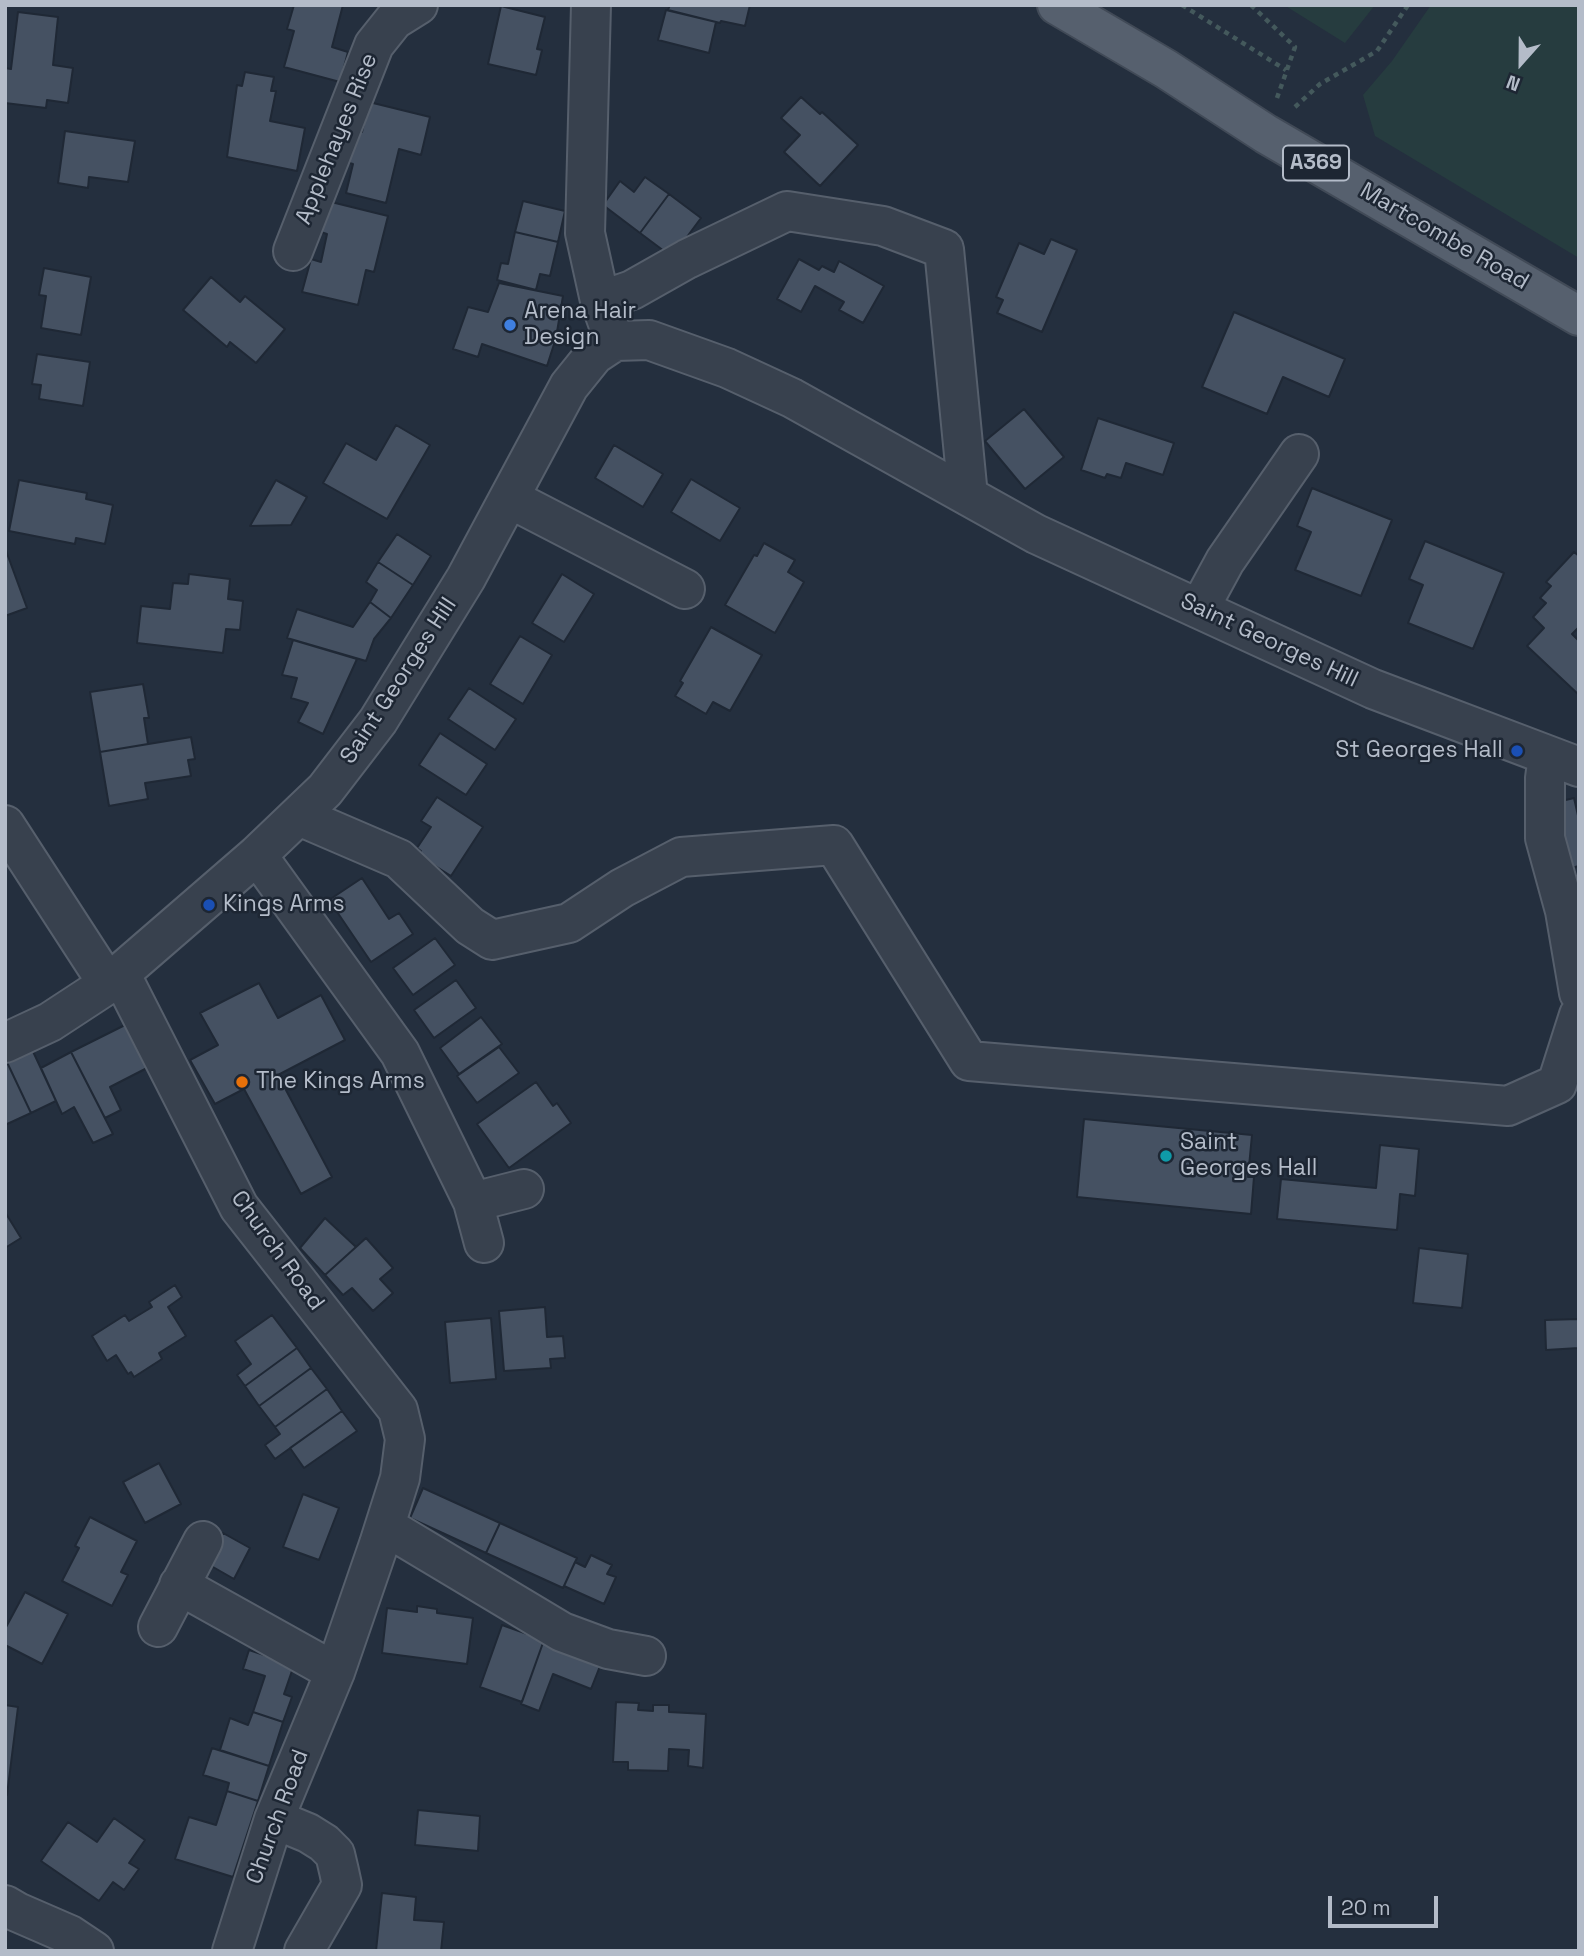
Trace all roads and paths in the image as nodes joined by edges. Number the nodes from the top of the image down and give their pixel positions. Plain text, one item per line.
1 (418, 5) edge
2 (592, 5) edge
3 (1057, 5) edge
4 (1182, 5) edge
5 (1251, 5) edge
6 (1408, 5) edge
7 (1286, 70) junction
8 (1266, 134) junction
9 (293, 251) dead end
10 (600, 302) junction
11 (1579, 316) edge
12 (615, 341) junction
13 (1299, 454) dead end
14 (968, 496) junction
15 (509, 498) junction
16 (664, 592) dead end
17 (1199, 609) junction
18 (1563, 761) edge
19 (299, 816) junction
20 (5, 825) edge
21 (257, 855) junction
22 (114, 978) junction
23 (1579, 993) edge
24 (1579, 1015) edge
25 (5, 1043) edge
26 (524, 1189) dead end
27 (473, 1202) junction
28 (484, 1243) dead end
29 (385, 1526) junction
30 (203, 1541) dead end
31 (179, 1585) junction
32 (158, 1627) dead end
33 (646, 1656) dead end
34 (335, 1672) junction
35 (274, 1819) junction
36 (5, 1905) edge
37 (94, 1951) edge
38 (232, 1951) edge
39 (304, 1951) edge

1 - 9 street, Applehayes Rise
2 - 10 street
3 - 8 main road, Martcombe Road / A369
4 - 7 path
5 - 7 path
6 - 8 path
7 - 8 path
8 - 11 main road, Martcombe Road / A369
10 - 12 street
10 - 14 street
12 - 14 street, Saint Georges Hill
12 - 15 street, Saint Georges Hill
13 - 17 street
14 - 17 street, Saint Georges Hill
15 - 16 street
15 - 19 street, Saint Georges Hill
17 - 18 street, Saint Georges Hill
18 - 23 street
19 - 21 street, Saint Georges Hill
19 - 24 street
20 - 22 street, Church Road
21 - 22 street, Saint Georges Hill
21 - 27 street
22 - 25 street, Saint Georges Hill
22 - 29 street, Church Road
26 - 27 street
27 - 28 street
29 - 33 street
29 - 34 street, Church Road
30 - 31 street
31 - 32 street
31 - 34 street
34 - 35 street, Church Road
35 - 38 street, Church Road
35 - 39 street
36 - 37 street

